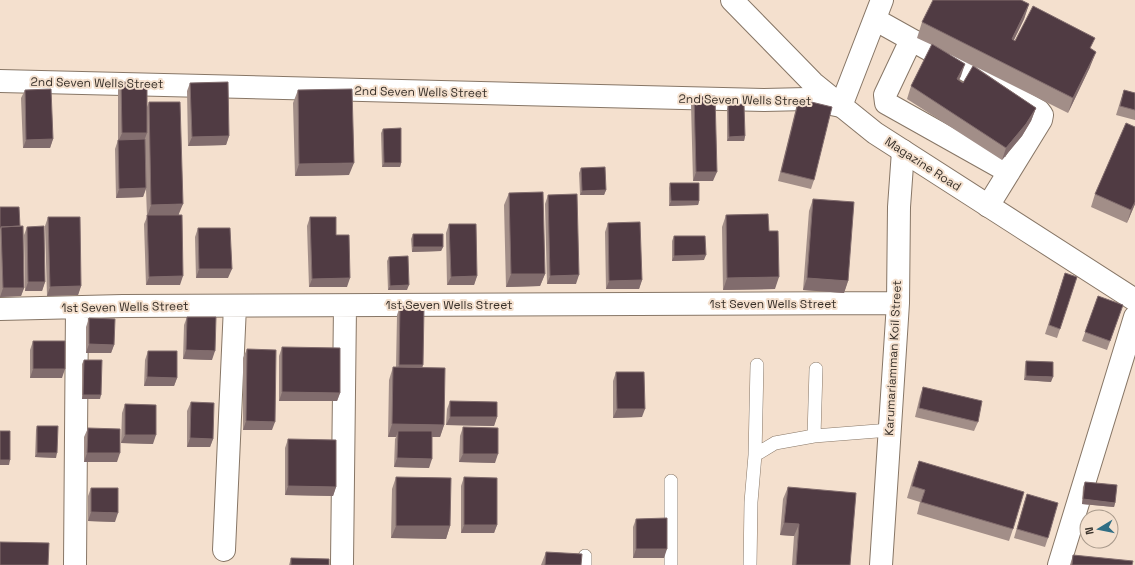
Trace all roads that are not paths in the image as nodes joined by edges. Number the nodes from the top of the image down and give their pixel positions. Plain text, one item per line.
1 (732, 0) edge
2 (882, 0) edge
3 (876, 20) junction
4 (911, 40) junction
5 (0, 81) edge
6 (841, 106) junction
7 (903, 151) junction
8 (1009, 172) junction
9 (988, 206) junction
10 (1135, 300) edge
11 (898, 303) junction
12 (235, 306) junction
13 (344, 306) junction
14 (77, 308) junction
15 (0, 309) edge
16 (1135, 317) edge
17 (758, 365) dead end
18 (816, 369) dead end
19 (890, 430) junction
20 (814, 436) junction
21 (754, 455) junction
22 (671, 481) dead end
23 (224, 550) dead end
24 (342, 563) dead end
25 (75, 565) edge
26 (672, 565) edge
27 (750, 565) edge
28 (881, 565) edge
29 (1059, 565) edge

1 - 6 street, Magazine Road
2 - 3 street
3 - 4 street
3 - 6 street
4 - 8 street
4 - 8 street
5 - 6 street, 2nd Seven Wells Street
6 - 7 street, Magazine Road
7 - 9 street, Magazine Road
7 - 11 street, Karumariamman Koil Street
8 - 9 street
9 - 10 street, Magazine Road
11 - 13 street, 1st Seven Wells Street
11 - 19 street, Karumariamman Koil Street
12 - 13 street, 1st Seven Wells Street
12 - 14 street, 1st Seven Wells Street
12 - 23 street
13 - 24 street
14 - 15 street, 1st Seven Wells Street
14 - 25 street
16 - 29 street
17 - 21 lane
18 - 20 lane
19 - 20 lane
19 - 28 street, Karumariamman Koil Street
20 - 21 lane
21 - 27 lane
22 - 26 lane

